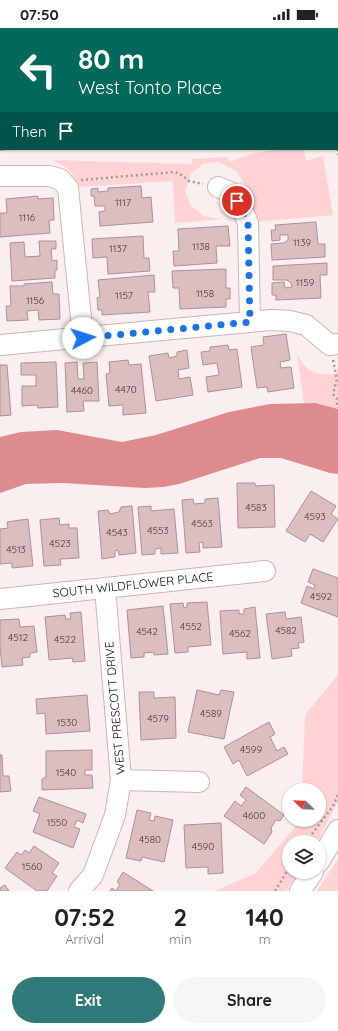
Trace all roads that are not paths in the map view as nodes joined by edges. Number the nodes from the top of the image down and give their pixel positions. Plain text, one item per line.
1 (0, 176) edge
2 (218, 187) road end
3 (250, 322) junction
4 (83, 338) junction
5 (0, 345) edge
6 (334, 345) edge
7 (265, 571) dead end
8 (105, 588) junction
9 (0, 599) edge
10 (121, 780) junction
11 (199, 782) dead end
12 (338, 830) edge
13 (326, 850) edge
14 (308, 879) edge
15 (79, 891) edge
16 (300, 891) edge

1 - 4 street
2 - 3 street
3 - 4 street
3 - 6 street
4 - 5 street
7 - 8 street, SOUTH WILDFLOWER PLACE
8 - 9 street, SOUTH WILDFLOWER PLACE
8 - 10 street, WEST PRESCOTT DRIVE
10 - 11 street
10 - 15 street, WEST PRESCOTT DRIVE
12 - 13 street
14 - 16 street

